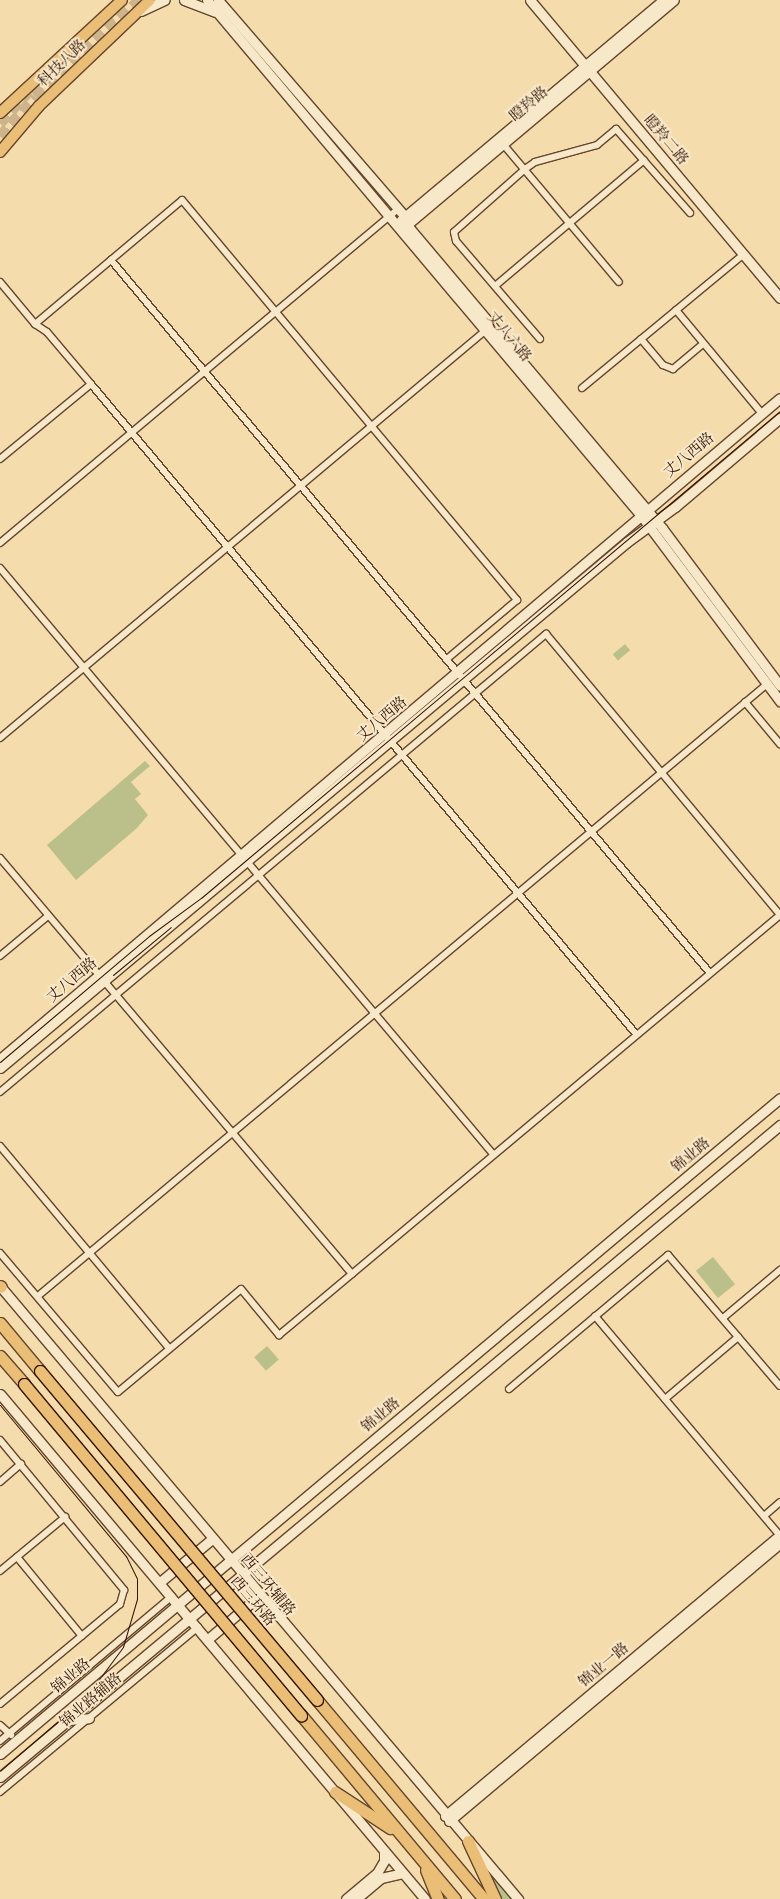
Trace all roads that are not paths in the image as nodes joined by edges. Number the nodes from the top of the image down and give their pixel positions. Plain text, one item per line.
1 (122, 0) edge
2 (150, 0) edge
3 (165, 0) edge
4 (184, 0) edge
5 (207, 0) edge
6 (218, 0) edge
7 (224, 0) edge
8 (530, 0) edge
9 (663, 0) edge
10 (674, 0) edge
11 (138, 12) junction
12 (218, 13) junction
13 (230, 14) junction
14 (105, 17) junction
15 (118, 31) junction
16 (587, 68) junction
17 (0, 113) edge
18 (503, 144) junction
19 (0, 152) edge
20 (644, 160) junction
21 (524, 169) junction
22 (398, 209) junction
23 (690, 213) dead end
24 (390, 216) junction
25 (570, 223) junction
26 (403, 224) junction
27 (744, 255) junction
28 (111, 260) junction
29 (0, 282) edge
30 (619, 282) dead end
31 (495, 286) junction
32 (780, 298) edge
33 (676, 310) junction
34 (276, 313) junction
35 (34, 324) junction
36 (486, 330) junction
37 (540, 339) dead end
38 (641, 339) junction
39 (703, 344) junction
40 (206, 372) junction
41 (91, 384) junction
42 (582, 388) dead end
43 (780, 398) edge
44 (758, 410) dead end
45 (780, 418) edge
46 (371, 426) junction
47 (133, 432) junction
48 (0, 460) edge
49 (300, 486) junction
50 (649, 519) junction
51 (0, 543) edge
52 (226, 548) junction
53 (0, 568) edge
54 (447, 659) junction
55 (84, 668) junction
56 (462, 676) junction
57 (767, 684) junction
58 (780, 686) edge
59 (475, 693) junction
60 (780, 701) edge
61 (745, 702) junction
62 (0, 738) edge
63 (387, 739) junction
64 (780, 744) edge
65 (401, 755) junction
66 (660, 772) junction
67 (590, 830) junction
68 (0, 858) edge
69 (246, 858) junction
70 (259, 875) junction
71 (516, 893) junction
72 (780, 915) edge
73 (48, 916) junction
74 (0, 956) edge
75 (710, 972) junction
76 (102, 978) junction
77 (116, 995) junction
78 (374, 1011) junction
79 (636, 1034) junction
80 (0, 1058) edge
81 (0, 1068) edge
82 (0, 1092) edge
83 (780, 1098) edge
84 (780, 1125) edge
85 (232, 1131) junction
86 (0, 1146) edge
87 (493, 1154) junction
88 (90, 1252) junction
89 (0, 1253) edge
90 (780, 1270) edge
91 (352, 1274) junction
92 (0, 1286) edge
93 (38, 1296) junction
94 (595, 1316) junction
95 (723, 1318) junction
96 (0, 1323) edge
97 (738, 1337) junction
98 (169, 1348) junction
99 (0, 1356) edge
100 (780, 1386) edge
101 (508, 1388) dead end
102 (0, 1394) edge
103 (665, 1399) junction
104 (0, 1440) edge
105 (21, 1464) junction
106 (0, 1482) edge
107 (780, 1502) edge
108 (764, 1516) junction
109 (65, 1517) junction
110 (780, 1536) edge
111 (212, 1539) junction
112 (780, 1544) edge
113 (17, 1557) junction
114 (229, 1560) junction
115 (0, 1571) edge
116 (243, 1576) junction
117 (160, 1582) junction
118 (259, 1596) junction
119 (176, 1600) junction
120 (190, 1618) junction
121 (198, 1626) junction
122 (82, 1636) junction
123 (208, 1639) junction
124 (0, 1704) edge
125 (89, 1718) junction
126 (68, 1720) junction
127 (0, 1725) edge
128 (8, 1735) junction
129 (20, 1737) junction
130 (0, 1741) edge
131 (0, 1754) edge
132 (0, 1777) edge
133 (0, 1792) edge
134 (335, 1792) junction
135 (447, 1818) junction
136 (401, 1835) junction
137 (468, 1841) junction
138 (384, 1851) junction
139 (421, 1859) junction
140 (402, 1872) junction
141 (346, 1899) edge
142 (356, 1899) edge
143 (425, 1899) edge
144 (438, 1899) edge
145 (455, 1899) edge
146 (484, 1899) edge
147 (495, 1899) edge
148 (518, 1899) edge

1 - 14 main road, 科技八路
2 - 11 main road, 科技八路
3 - 11 main road
4 - 12 main road
5 - 12 main road, 丈八六路
6 - 13 main road, 丈八六路
7 - 13 main road
8 - 16 main road, 瞪羚二路
9 - 16 main road, 瞪羚路
10 - 16 main road, 瞪羚路
11 - 15 main road, 科技八路
12 - 24 main road, 丈八六路
13 - 22 main road, 丈八六路
14 - 15 main road
14 - 17 main road, 科技八路
15 - 19 main road, 科技八路
16 - 18 main road, 瞪羚路
16 - 26 main road, 瞪羚路
16 - 27 main road, 瞪羚二路
18 - 21 street
18 - 26 main road, 瞪羚路
20 - 21 street
20 - 23 street
20 - 25 street
21 - 25 street
21 - 31 street
22 - 24 street
22 - 26 main road, 丈八六路
24 - 26 main road, 丈八六路
24 - 34 street
25 - 30 street
25 - 31 street
26 - 36 main road, 丈八六路
26 - 50 main road, 丈八六路
27 - 32 main road, 瞪羚二路
27 - 33 street
28 - 34 street
28 - 35 street
28 - 40 street
29 - 35 street
31 - 37 street
33 - 38 street
33 - 39 street
34 - 40 street
34 - 46 street
35 - 41 street
36 - 46 street
36 - 50 main road, 丈八六路
38 - 39 street
38 - 42 street
39 - 44 street
40 - 47 street
40 - 49 street
41 - 47 street
41 - 48 street
43 - 50 main road, 丈八西路
45 - 50 main road, 丈八西路
46 - 49 street
46 - 54 street
47 - 51 street
47 - 52 street
49 - 52 street
49 - 54 street
50 - 56 main road, 丈八西路
50 - 57 main road, 丈八六路
50 - 58 main road, 丈八六路
52 - 55 street
52 - 63 street
53 - 55 street
54 - 56 street
55 - 62 street
55 - 69 street
56 - 59 street
56 - 63 main road, 丈八西路
57 - 60 main road, 丈八六路
57 - 61 street
59 - 65 street
59 - 66 street
59 - 67 street
61 - 64 street
61 - 66 street
63 - 65 street
63 - 69 main road, 丈八西路
65 - 70 street
65 - 71 street
66 - 67 street
66 - 72 street
67 - 71 street
67 - 75 street
68 - 73 street
69 - 70 street
69 - 76 main road, 丈八西路
70 - 77 street
70 - 78 street
71 - 78 street
71 - 79 street
72 - 75 street
73 - 74 street
73 - 76 street
75 - 79 street
76 - 77 street
76 - 80 main road, 丈八西路
76 - 81 main road, 丈八西路
77 - 82 street
77 - 85 street
78 - 85 street
78 - 87 street
79 - 87 street
83 - 114 main road, 锦业路
84 - 116 main road
85 - 88 street
85 - 91 street
86 - 88 street
87 - 91 street
88 - 93 street
88 - 98 street
89 - 93 street
90 - 95 street
91 - 98 street
92 - 111 main road, 西三环辅路
93 - 98 street
94 - 95 street
94 - 101 street
94 - 103 street
95 - 97 street
96 - 146 highway, 西三环路, bridge
97 - 100 street
97 - 103 street
99 - 136 highway, bridge
102 - 117 main road
103 - 108 street
104 - 105 street
105 - 106 street
105 - 109 street
107 - 108 street
108 - 110 street
109 - 113 street
109 - 122 street
110 - 135 main road, 锦业一路
111 - 114 main road, 西三环辅路
111 - 117 main road
112 - 135 main road, 锦业一路
113 - 115 street
113 - 122 street
114 - 116 main road, 西三环辅路
114 - 119 main road, 锦业路
116 - 118 main road, 西三环辅路
116 - 120 main road
117 - 119 main road
118 - 123 main road
118 - 135 main road, 西三环辅路
119 - 120 main road
119 - 128 street, 锦业路辅路
119 - 129 main road, 锦业路
120 - 121 main road
120 - 126 main road
121 - 123 main road
121 - 125 street, 锦业路辅路
122 - 124 street
123 - 134 main road
125 - 126 main road
125 - 133 street, 锦业路辅路
126 - 132 main road
127 - 128 street
128 - 129 street
128 - 130 street, 锦业路辅路
129 - 131 main road, 锦业路
134 - 136 highway
134 - 138 main road
135 - 137 main road, 西三环辅路
136 - 139 highway
137 - 147 highway
137 - 148 main road, 西三环辅路
138 - 140 main road
138 - 141 main road
139 - 144 highway
139 - 145 highway
140 - 142 main road
140 - 143 main road

